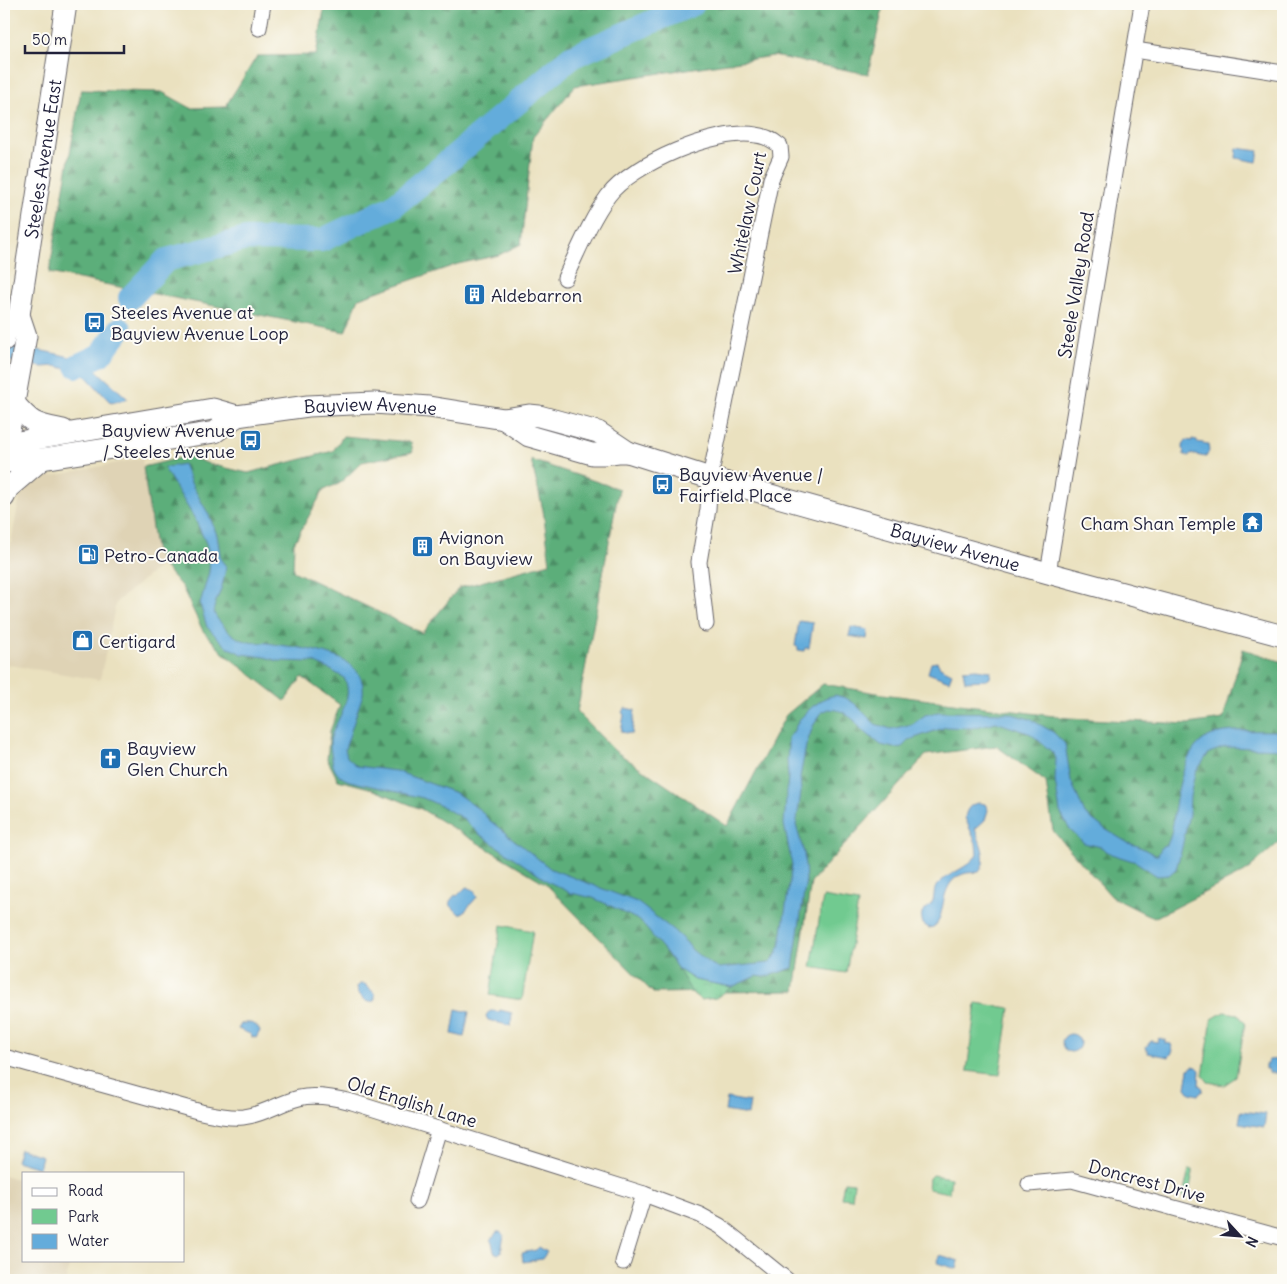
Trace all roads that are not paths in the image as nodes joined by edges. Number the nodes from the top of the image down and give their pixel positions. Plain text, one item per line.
1 (66, 4) edge
2 (263, 4) edge
3 (1142, 4) edge
4 (259, 28) dead end
5 (1135, 50) junction
6 (1283, 72) edge
7 (564, 278) dead end
8 (19, 315) junction
9 (4, 337) edge
10 (15, 400) junction
11 (237, 416) junction
12 (76, 432) junction
13 (4, 451) edge
14 (42, 459) junction
15 (710, 478) junction
16 (4, 496) edge
17 (1048, 573) junction
18 (706, 624) dead end
19 (1283, 636) edge
20 (4, 1058) edge
21 (439, 1129) junction
22 (1029, 1184) dead end
23 (644, 1194) junction
24 (417, 1201) dead end
25 (1283, 1238) edge
26 (623, 1262) dead end
27 (788, 1280) edge

1 - 8 main road, Steeles Avenue East
2 - 4 street
3 - 5 street, Steele Valley Road
5 - 6 street
5 - 17 street, Steele Valley Road
7 - 15 street, Whitelaw Court
8 - 9 main road, Steeles Avenue East
8 - 10 main road, Steeles Avenue East
10 - 12 main road
10 - 13 main road, Steeles Avenue East
11 - 12 main road, Bayview Avenue
11 - 14 main road, Bayview Avenue
11 - 15 main road, Bayview Avenue
12 - 13 main road, Bayview Avenue
13 - 14 main road, Bayview Avenue
14 - 16 main road
15 - 17 main road, Bayview Avenue
15 - 18 street
17 - 19 main road, Bayview Avenue
20 - 21 street, Old English Lane
21 - 23 street, Old English Lane
21 - 24 street
22 - 25 street, Doncrest Drive
23 - 26 street
23 - 27 street, Old English Lane

